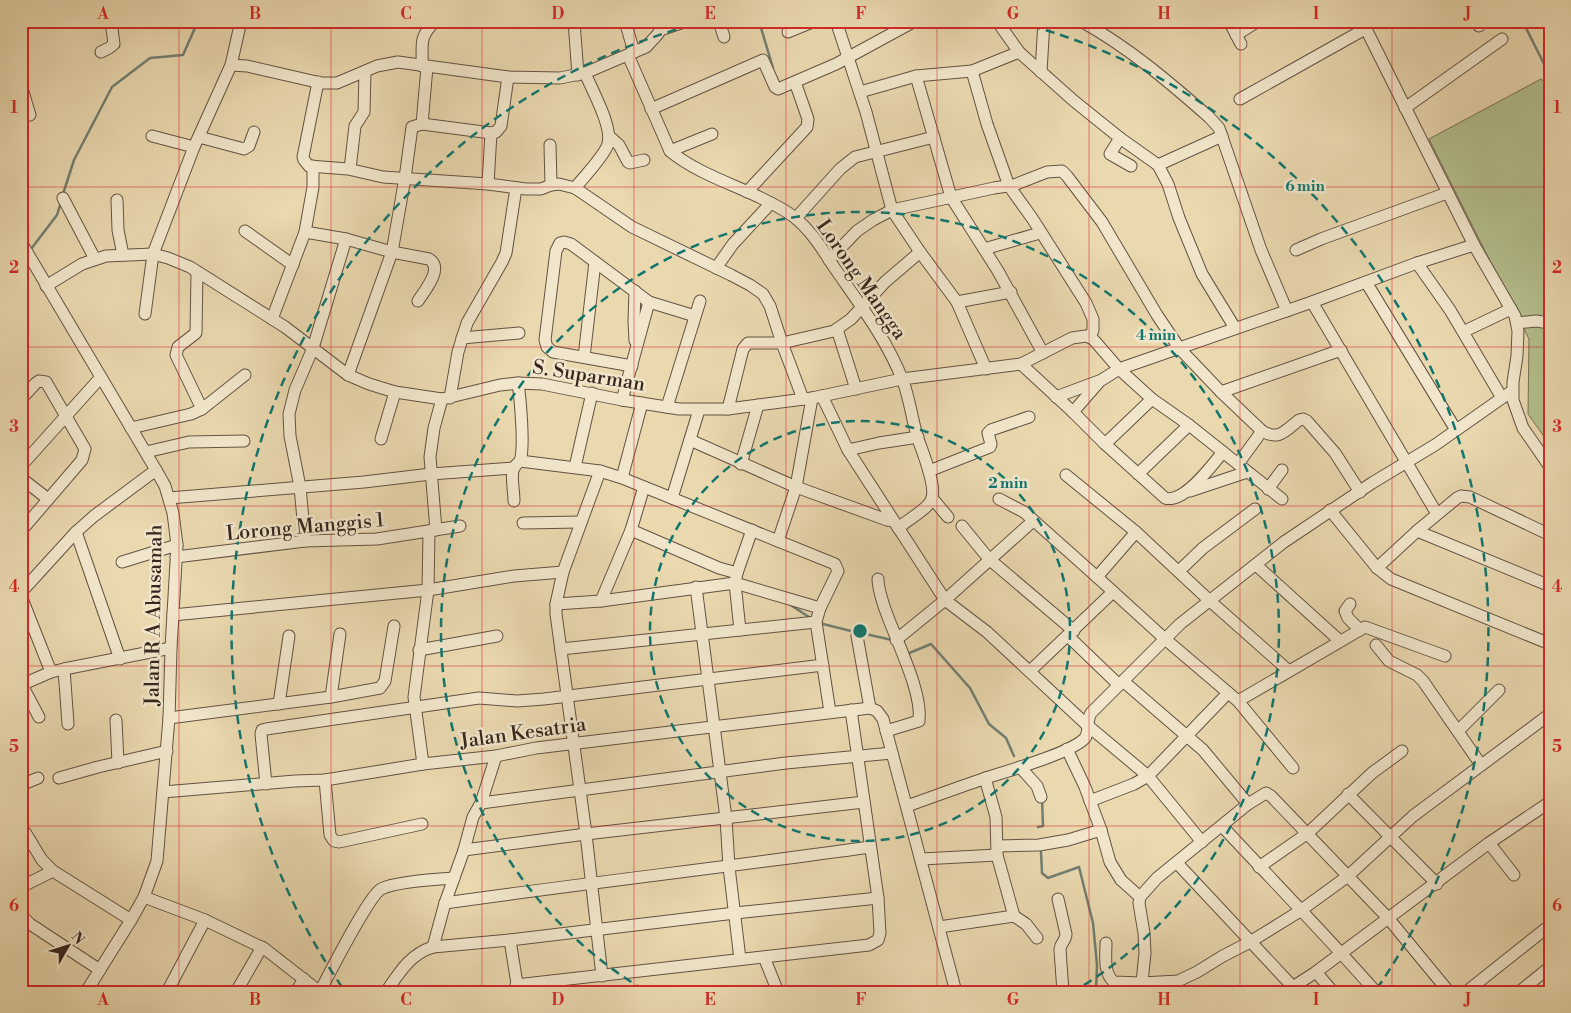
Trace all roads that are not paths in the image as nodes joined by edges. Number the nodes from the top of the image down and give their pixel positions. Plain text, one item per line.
1 (111, 21) edge
2 (241, 21) edge
3 (435, 21) edge
4 (574, 21) edge
5 (625, 21) edge
6 (687, 21) edge
7 (719, 21) edge
8 (815, 21) edge
9 (836, 21) edge
10 (915, 21) edge
11 (961, 21) edge
12 (967, 21) edge
13 (997, 21) edge
14 (1044, 21) edge
15 (1081, 21) edge
16 (1229, 21) edge
17 (1258, 21) edge
18 (1366, 24) edge
19 (660, 26) edge
20 (788, 32) dead end
21 (724, 37) dead end
22 (1502, 39) dead end
23 (101, 52) dead end
24 (1019, 52) junction
25 (631, 54) junction
26 (849, 57) junction
27 (231, 65) junction
28 (425, 67) junction
29 (972, 71) junction
30 (365, 72) junction
31 (1041, 72) junction
32 (582, 74) junction
33 (916, 76) junction
34 (508, 77) junction
35 (318, 82) junction
36 (795, 82) junction
37 (21, 85) edge
38 (860, 92) junction
39 (1240, 99) dead end
40 (1405, 108) junction
41 (651, 109) junction
42 (30, 115) dead end
43 (422, 124) junction
44 (254, 132) dead end
45 (491, 133) junction
46 (712, 134) dead end
47 (152, 136) dead end
48 (609, 136) junction
49 (934, 136) junction
50 (1222, 136) junction
51 (1120, 138) junction
52 (197, 142) junction
53 (550, 145) dead end
54 (670, 151) junction
55 (878, 151) junction
56 (644, 160) dead end
57 (1158, 165) junction
58 (314, 166) junction
59 (1131, 166) dead end
60 (350, 169) junction
61 (405, 178) junction
62 (488, 184) junction
63 (550, 185) junction
64 (1009, 186) junction
65 (516, 188) junction
66 (575, 188) junction
67 (747, 192) junction
68 (1447, 193) junction
69 (951, 197) junction
70 (63, 198) dead end
71 (117, 200) dead end
72 (771, 203) junction
73 (892, 210) junction
74 (796, 218) junction
75 (245, 231) dead end
76 (305, 232) junction
77 (1040, 233) junction
78 (346, 238) junction
79 (1474, 245) junction
80 (25, 249) edge
81 (984, 249) junction
82 (1296, 250) dead end
83 (392, 252) junction
84 (920, 252) junction
85 (153, 254) junction
86 (123, 255) junction
87 (95, 259) junction
88 (829, 260) junction
89 (595, 262) junction
90 (1417, 263) junction
91 (293, 265) junction
92 (716, 268) junction
93 (197, 272) junction
94 (1366, 282) junction
95 (46, 286) junction
96 (635, 290) junction
97 (1011, 292) junction
98 (418, 301) dead end
99 (700, 301) dead end
100 (649, 302) junction
101 (957, 302) junction
102 (1312, 302) junction
103 (863, 307) junction
104 (1511, 310) junction
105 (1287, 311) junction
106 (145, 314) dead end
107 (695, 316) junction
108 (272, 319) junction
109 (1517, 323) junction
110 (1550, 323) edge
111 (1235, 328) junction
112 (837, 329) junction
113 (1469, 329) dead end
114 (519, 332) dead end
115 (1090, 337) junction
116 (462, 338) junction
117 (782, 343) junction
118 (313, 348) junction
119 (1180, 349) junction
120 (636, 350) junction
121 (1341, 350) junction
122 (1043, 353) junction
123 (584, 357) junction
124 (1021, 364) junction
125 (632, 366) junction
126 (986, 369) junction
127 (1119, 369) junction
128 (245, 375) dead end
129 (348, 375) junction
130 (101, 377) junction
131 (902, 379) junction
132 (1100, 380) junction
133 (518, 383) junction
134 (856, 389) junction
135 (1512, 391) junction
136 (395, 392) junction
137 (1221, 392) junction
138 (592, 394) junction
139 (1056, 397) junction
140 (446, 398) junction
141 (812, 398) junction
142 (1502, 398) junction
143 (21, 399) edge
144 (1152, 399) junction
145 (622, 400) junction
146 (642, 403) junction
147 (758, 405) junction
148 (668, 407) junction
149 (202, 409) junction
150 (728, 409) junction
151 (699, 410) junction
152 (1073, 412) junction
153 (65, 415) junction
154 (1029, 417) dead end
155 (1189, 425) junction
156 (131, 428) junction
157 (1456, 430) junction
158 (1262, 431) junction
159 (918, 437) junction
160 (381, 439) dead end
161 (690, 440) junction
162 (244, 441) dead end
163 (1105, 444) junction
164 (848, 450) junction
165 (146, 452) junction
166 (1223, 452) junction
167 (1406, 462) junction
168 (742, 464) junction
169 (517, 465) junction
170 (21, 466) edge
171 (575, 467) junction
172 (1243, 468) junction
173 (1550, 468) edge
174 (156, 470) junction
175 (928, 470) junction
176 (1282, 470) dead end
177 (600, 471) junction
178 (431, 474) junction
179 (623, 474) dead end
180 (1138, 474) junction
181 (1066, 475) dead end
182 (21, 478) edge
183 (644, 486) junction
184 (300, 487) junction
185 (796, 488) junction
186 (1268, 489) junction
187 (1187, 492) junction
188 (1360, 492) junction
189 (169, 498) junction
190 (672, 498) junction
191 (932, 498) junction
192 (48, 499) junction
193 (999, 499) dead end
194 (1282, 499) dead end
195 (514, 501) dead end
196 (1255, 509) dead end
197 (1330, 510) junction
198 (1438, 514) junction
199 (948, 517) dead end
200 (1033, 521) junction
201 (581, 522) junction
202 (523, 523) dead end
203 (896, 524) junction
204 (460, 526) dead end
205 (962, 526) dead end
206 (433, 530) junction
207 (631, 530) junction
208 (752, 530) junction
209 (21, 531) edge
210 (1417, 531) junction
211 (76, 532) junction
212 (1136, 532) junction
213 (1546, 533) dead end
214 (305, 541) junction
215 (778, 541) junction
216 (177, 551) junction
217 (989, 559) junction
218 (122, 562) dead end
219 (1256, 565) junction
220 (1377, 568) junction
221 (1179, 571) junction
222 (563, 572) junction
223 (1098, 577) junction
224 (736, 578) junction
225 (878, 579) dead end
226 (1550, 586) edge
227 (696, 587) junction
228 (428, 590) junction
229 (1113, 592) junction
230 (21, 595) edge
231 (944, 600) junction
232 (601, 601) junction
233 (1210, 601) junction
234 (556, 604) junction
235 (1350, 604) dead end
236 (820, 608) junction
237 (173, 615) junction
238 (816, 622) junction
239 (394, 626) dead end
240 (740, 630) junction
241 (1360, 630) junction
242 (340, 634) dead end
243 (703, 634) junction
244 (1071, 634) junction
245 (289, 636) dead end
246 (496, 636) dead end
247 (857, 636) dead end
248 (1165, 639) junction
249 (896, 640) junction
250 (1340, 641) junction
251 (1550, 644) edge
252 (1376, 645) dead end
253 (171, 648) junction
254 (561, 649) junction
255 (419, 650) junction
256 (1445, 656) dead end
257 (120, 659) junction
258 (823, 665) junction
259 (64, 669) junction
260 (1030, 671) junction
261 (1289, 671) junction
262 (51, 672) junction
263 (708, 678) junction
264 (1121, 683) junction
265 (22, 685) edge
266 (1499, 690) dead end
267 (1228, 693) junction
268 (567, 695) junction
269 (331, 697) junction
270 (1238, 701) junction
271 (278, 704) junction
272 (415, 708) junction
273 (870, 708) junction
274 (851, 710) junction
275 (830, 712) junction
276 (1550, 714) edge
277 (39, 717) dead end
278 (170, 718) junction
279 (116, 720) dead end
280 (68, 724) dead end
281 (1087, 724) junction
282 (714, 726) junction
283 (886, 731) junction
284 (1458, 731) junction
285 (1188, 735) junction
286 (574, 743) junction
287 (1067, 749) junction
288 (167, 751) junction
289 (1402, 751) dead end
290 (892, 753) junction
291 (496, 756) junction
292 (858, 756) junction
293 (118, 763) junction
294 (423, 764) junction
295 (1481, 765) junction
296 (1020, 767) junction
297 (1293, 768) dead end
298 (720, 771) junction
299 (1148, 776) junction
300 (38, 778) dead end
301 (59, 778) dead end
302 (985, 778) junction
303 (324, 780) junction
304 (266, 784) junction
305 (21, 785) edge
306 (580, 790) junction
307 (163, 792) junction
308 (1348, 794) junction
309 (1041, 797) dead end
310 (1090, 800) junction
311 (864, 802) junction
312 (1550, 802) edge
313 (481, 803) junction
314 (1248, 804) junction
315 (907, 806) junction
316 (726, 818) junction
317 (422, 824) dead end
318 (1222, 826) junction
319 (1101, 830) junction
320 (25, 832) dead end
321 (1308, 833) junction
322 (586, 834) junction
323 (1390, 836) junction
324 (1202, 842) junction
325 (1489, 843) junction
326 (870, 847) junction
327 (464, 850) junction
328 (997, 850) junction
329 (922, 859) junction
330 (1177, 863) junction
331 (729, 867) junction
332 (1259, 867) junction
333 (53, 871) junction
334 (1514, 875) dead end
335 (1348, 876) junction
336 (454, 878) junction
337 (23, 882) edge
338 (590, 882) junction
339 (1436, 884) junction
340 (144, 896) junction
341 (1140, 897) junction
342 (878, 898) junction
343 (1058, 899) dead end
344 (445, 903) junction
345 (1300, 911) junction
346 (736, 913) junction
347 (21, 915) edge
348 (1014, 916) junction
349 (1388, 918) junction
350 (131, 920) junction
351 (205, 920) junction
352 (1548, 926) dead end
353 (939, 927) junction
354 (597, 930) junction
355 (1037, 938) dead end
356 (510, 940) junction
357 (1250, 942) junction
358 (1106, 943) dead end
359 (262, 947) junction
360 (433, 947) junction
361 (1341, 953) junction
362 (764, 957) junction
363 (740, 959) junction
364 (1550, 967) edge
365 (100, 970) junction
366 (1316, 972) junction
367 (602, 976) junction
368 (304, 979) junction
369 (1141, 987) edge
370 (517, 988) edge
371 (1289, 989) edge
372 (86, 992) edge
373 (167, 992) edge
374 (236, 992) edge
375 (296, 992) edge
376 (320, 992) edge
377 (386, 992) edge
378 (778, 992) edge
379 (956, 992) edge
380 (1063, 992) edge
381 (1333, 992) edge
382 (1376, 992) edge
383 (1449, 992) edge
384 (1466, 992) edge
385 (1519, 992) edge

1 - 23 street
2 - 27 street
3 - 28 street
4 - 32 street
5 - 25 street
6 - 19 street
7 - 21 street
8 - 20 street
9 - 26 street
10 - 26 street
11 - 12 street
13 - 24 street
14 - 31 street
15 - 50 street
16 - 17 street
18 - 39 street
18 - 40 street
19 - 25 street
22 - 40 street
24 - 29 street
24 - 31 street
25 - 32 street
25 - 41 street
26 - 36 street
26 - 38 street
27 - 35 street
27 - 52 street
28 - 30 street
28 - 34 street
28 - 43 street
29 - 33 street
29 - 64 street
30 - 35 street
30 - 60 street
31 - 51 street
32 - 34 street
32 - 48 street
33 - 38 street
33 - 49 street
34 - 45 street
35 - 58 street
36 - 41 street
36 - 67 street
37 - 42 street
38 - 55 street
40 - 68 street
41 - 54 street
43 - 45 street
43 - 61 street
44 - 52 street
45 - 62 street
46 - 54 street
47 - 52 street
48 - 56 street
48 - 66 street
49 - 55 street
49 - 69 street
50 - 57 street
50 - 105 street
51 - 57 street
51 - 59 street
52 - 85 street
53 - 63 street
54 - 67 street, Lorong Mangga
55 - 73 street
55 - 74 street
57 - 111 street
58 - 60 street
58 - 76 street
60 - 61 street
61 - 62 street
61 - 83 street
62 - 65 street
63 - 65 street
63 - 66 street
64 - 69 street
64 - 77 street
64 - 119 street
65 - 116 street
66 - 92 street
67 - 72 street, Lorong Mangga
68 - 79 street
68 - 82 street
69 - 73 street
69 - 81 street
70 - 87 street
71 - 86 street
72 - 74 street, Lorong Mangga
72 - 92 street
73 - 84 street
73 - 88 street
74 - 88 street, Lorong Mangga
75 - 91 street
76 - 78 street
76 - 91 street
77 - 81 street
77 - 115 street
78 - 83 street
78 - 118 street
79 - 90 street
79 - 104 street
80 - 95 street, Jalan R A Abusamah
81 - 97 street
83 - 98 street
83 - 129 street
84 - 101 street
84 - 103 street
85 - 86 street, S. Suparman
85 - 93 street, S. Suparman
85 - 106 street
86 - 87 street, S. Suparman
87 - 95 street, S. Suparman
88 - 103 street, Lorong Mangga
89 - 96 street
89 - 123 street
89 - 123 street
90 - 94 street
90 - 142 street
91 - 108 street
92 - 117 street
93 - 108 street, S. Suparman
93 - 149 street
94 - 102 street
94 - 157 street
95 - 130 street, Jalan R A Abusamah
96 - 100 street
96 - 120 street
97 - 101 street
97 - 122 street
99 - 107 street
100 - 107 street
100 - 120 street
101 - 126 street
102 - 105 street
102 - 121 street
103 - 112 street
103 - 131 street, Lorong Mangga
104 - 109 street
104 - 113 street
105 - 111 street
107 - 148 street
108 - 118 street, S. Suparman
109 - 110 street
109 - 135 street
111 - 119 street
112 - 117 street
112 - 134 street
114 - 116 street
115 - 122 street, S. Suparman
115 - 127 street
116 - 140 street
117 - 141 street
117 - 150 street
118 - 129 street, S. Suparman
118 - 184 street
119 - 127 street
119 - 137 street
120 - 125 street
121 - 137 street
121 - 167 street
122 - 124 street, S. Suparman
123 - 125 street
124 - 126 street, S. Suparman
124 - 139 street
125 - 145 street
126 - 131 street, S. Suparman
127 - 132 street
127 - 144 street
128 - 149 street
129 - 136 street, S. Suparman
130 - 153 street
130 - 156 street, Jalan R A Abusamah
131 - 134 street, S. Suparman
131 - 159 street, Lorong Mangga
132 - 139 street
132 - 152 street
133 - 138 street, S. Suparman
133 - 140 street, S. Suparman
133 - 169 street
134 - 141 street, S. Suparman
135 - 142 street
135 - 173 street
136 - 140 street, S. Suparman
136 - 160 street
137 - 158 street
138 - 145 street, S. Suparman
138 - 171 street
139 - 152 street
140 - 178 street
141 - 147 street, S. Suparman
141 - 164 street
141 - 185 street
142 - 157 street
143 - 153 street
144 - 155 street
144 - 163 street
145 - 146 street, S. Suparman
146 - 148 street, S. Suparman
146 - 179 street
147 - 150 street, S. Suparman
147 - 168 street
148 - 151 street, S. Suparman
149 - 156 street
150 - 151 street, S. Suparman
151 - 161 street
152 - 163 street
153 - 170 street
153 - 192 street
154 - 175 street
155 - 166 street
155 - 180 street
156 - 165 street, Jalan R A Abusamah
157 - 167 street
158 - 172 street
158 - 188 street
159 - 164 street
159 - 175 street, Lorong Mangga
161 - 168 street
161 - 190 street
162 - 165 street
163 - 180 street
164 - 203 street
165 - 174 street, Jalan R A Abusamah
166 - 172 street
166 - 187 street
167 - 188 street
167 - 198 street
168 - 185 street
169 - 171 street
169 - 178 street
169 - 195 street
171 - 177 street
172 - 186 street
172 - 187 street
174 - 189 street, Jalan R A Abusamah
174 - 211 street
175 - 191 street, Lorong Mangga
176 - 186 street
177 - 183 street
177 - 201 street
178 - 184 street
178 - 206 street
180 - 187 street
181 - 212 street
182 - 192 street
183 - 190 street
183 - 207 street
184 - 189 street
184 - 214 street
185 - 203 street
185 - 215 street
186 - 194 street
188 - 197 street
189 - 216 street, Jalan R A Abusamah
190 - 208 street
191 - 199 street
191 - 203 street
192 - 209 street
193 - 200 street
196 - 221 street
197 - 219 street
197 - 220 street
198 - 210 street
198 - 213 street
200 - 217 street
200 - 223 street
201 - 202 street
201 - 222 street
203 - 231 street
204 - 206 street, Lorong Manggis 1
205 - 217 street
206 - 214 street, Lorong Manggis 1
206 - 228 street
207 - 224 street
207 - 232 street
208 - 215 street
208 - 224 street
210 - 220 street
210 - 226 street
211 - 230 street
211 - 257 street
212 - 221 street
212 - 223 street
214 - 216 street, Lorong Manggis 1
215 - 236 street
216 - 218 street, Lorong Manggis 1
216 - 237 street, Jalan R A Abusamah
217 - 231 street
217 - 244 street
219 - 233 street
219 - 250 street
220 - 251 street
221 - 233 street
222 - 228 street
222 - 234 street
223 - 229 street
224 - 227 street
224 - 236 street
224 - 240 street
225 - 249 street
227 - 232 street
227 - 243 street
228 - 237 street
228 - 255 street
229 - 244 street
229 - 248 street
230 - 262 street
231 - 249 street
231 - 260 street
232 - 234 street
233 - 248 street
233 - 261 street
234 - 254 street
235 - 241 street
236 - 238 street
237 - 253 street, Jalan R A Abusamah
238 - 240 street
238 - 258 street
239 - 269 street
240 - 243 street
241 - 250 street
241 - 256 street
242 - 269 street
243 - 254 street
243 - 263 street
244 - 260 street
244 - 264 street
245 - 271 street
246 - 255 street
247 - 273 street
248 - 264 street
248 - 267 street
249 - 283 street
250 - 261 street
252 - 284 street
253 - 257 street
253 - 278 street, Jalan R A Abusamah
254 - 268 street
255 - 272 street
257 - 259 street
258 - 263 street
258 - 275 street
259 - 262 street
259 - 280 street
260 - 281 street
261 - 270 street
262 - 265 street
263 - 268 street
263 - 282 street
264 - 281 street
264 - 285 street
265 - 277 street
266 - 284 street
267 - 270 street
267 - 285 street
268 - 272 street
268 - 286 street
269 - 271 street
270 - 297 street
271 - 278 street
272 - 294 street
272 - 304 street
273 - 274 street, Jalan Kesatria
273 - 283 street
274 - 275 street, Jalan Kesatria
274 - 292 street
275 - 282 street, Jalan Kesatria
276 - 295 street
278 - 288 street, Jalan R A Abusamah
279 - 293 street
281 - 287 street
281 - 299 street
282 - 286 street, Jalan Kesatria
282 - 298 street
283 - 290 street
284 - 295 street
285 - 299 street
285 - 314 street
286 - 291 street, Jalan Kesatria
286 - 306 street
287 - 296 street
287 - 310 street
288 - 293 street
288 - 307 street, Jalan R A Abusamah
289 - 308 street
290 - 292 street
290 - 315 street
291 - 294 street, Jalan Kesatria
291 - 313 street
292 - 298 street
292 - 311 street
293 - 301 street
294 - 303 street, Jalan Kesatria
295 - 323 street
296 - 302 street
296 - 309 street
298 - 306 street
298 - 316 street
299 - 310 street
299 - 324 street
300 - 305 street
302 - 315 street
302 - 328 street
303 - 304 street, Jalan Kesatria
303 - 317 street
304 - 307 street, Jalan Kesatria
306 - 313 street
306 - 322 street
307 - 340 street, Jalan R A Abusamah
308 - 321 street
308 - 323 street
310 - 319 street
311 - 316 street
311 - 326 street
312 - 325 street
313 - 327 street
314 - 318 street
314 - 321 street
315 - 329 street
316 - 322 street
316 - 331 street
318 - 324 street
318 - 332 street
319 - 328 street
319 - 341 street
320 - 333 street
321 - 332 street
321 - 335 street
322 - 327 street
322 - 338 street
323 - 335 street
323 - 339 street
324 - 330 street
325 - 334 street
325 - 339 street
326 - 331 street
326 - 342 street
327 - 336 street
328 - 329 street
328 - 348 street
329 - 353 street
330 - 341 street
330 - 357 street
331 - 338 street
331 - 346 street
332 - 345 street
333 - 337 street
333 - 350 street
335 - 345 street
335 - 349 street
336 - 344 street
336 - 376 street
338 - 344 street
338 - 354 street
339 - 349 street
340 - 350 street, Jalan R A Abusamah
340 - 351 street
341 - 369 street
342 - 346 street
342 - 362 street
343 - 380 street
344 - 360 street
345 - 357 street
345 - 361 street
346 - 354 street
346 - 363 street
347 - 365 street
348 - 353 street
348 - 355 street
349 - 361 street
349 - 383 street
350 - 365 street, Jalan R A Abusamah
351 - 359 street
351 - 373 street
352 - 384 street
353 - 379 street
354 - 356 street
354 - 367 street
356 - 360 street
356 - 370 street
357 - 369 street
357 - 371 street
358 - 369 street
359 - 368 street
359 - 374 street
360 - 377 street
361 - 366 street
361 - 382 street
362 - 363 street
362 - 378 street
363 - 367 street
364 - 385 street
365 - 372 street, Jalan R A Abusamah
366 - 371 street
366 - 381 street
367 - 370 street
368 - 375 street
368 - 376 street

